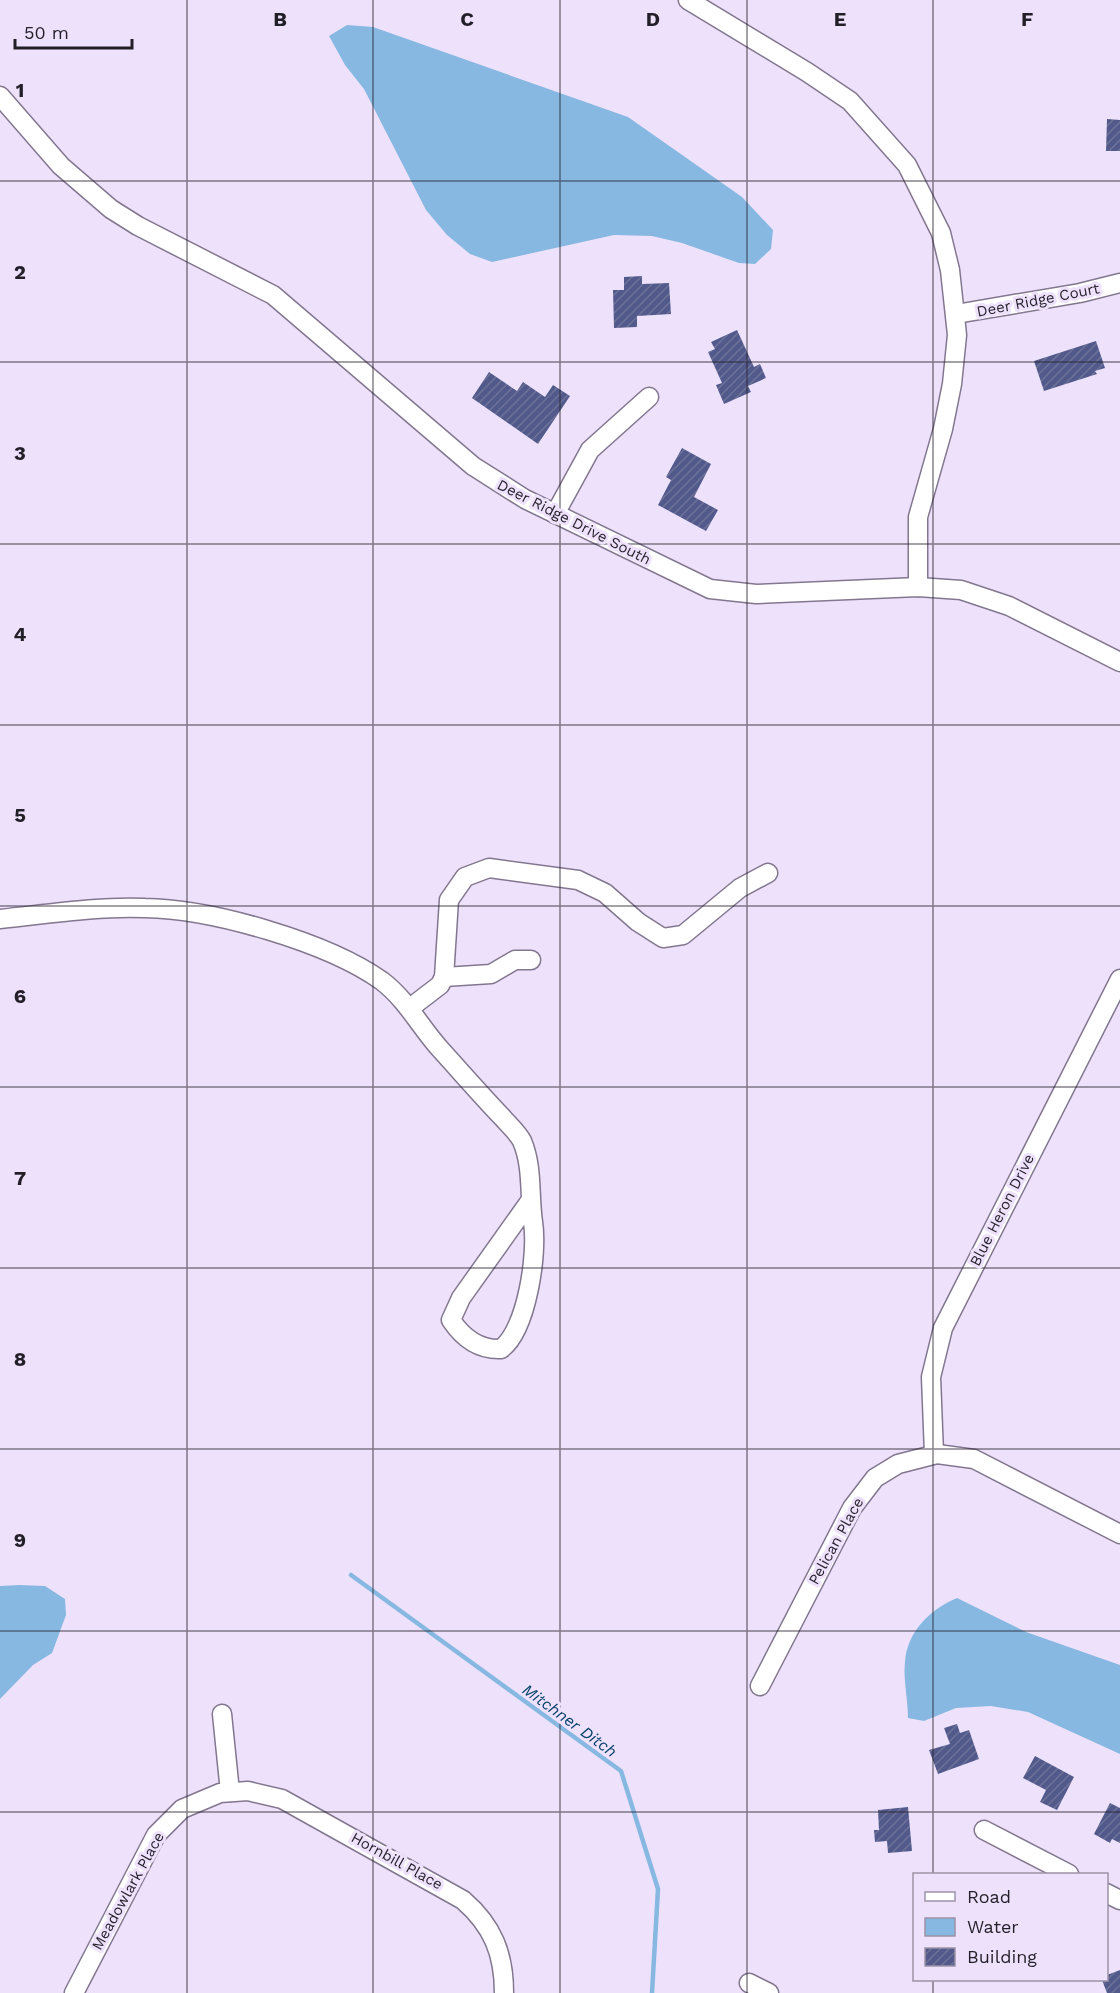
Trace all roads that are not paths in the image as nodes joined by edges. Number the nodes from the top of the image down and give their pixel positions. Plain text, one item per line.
1 (688, 0) edge
2 (0, 96) edge
3 (1120, 283) edge
4 (956, 314) junction
5 (649, 397) dead end
6 (555, 514) junction
7 (918, 587) junction
8 (1120, 662) edge
9 (768, 873) dead end
10 (0, 919) edge
11 (531, 960) dead end
12 (444, 977) junction
13 (1120, 979) edge
14 (410, 1008) junction
15 (530, 1201) junction
16 (934, 1454) junction
17 (1120, 1534) edge
18 (760, 1686) dead end
19 (222, 1714) dead end
20 (230, 1791) junction
21 (984, 1830) dead end
22 (1065, 1873) edge
23 (749, 1983) dead end
24 (74, 1993) edge
25 (504, 1993) edge
26 (769, 1993) edge

1 - 4 street
2 - 6 street, Deer Ridge Drive South
3 - 4 street, Deer Ridge Court
4 - 7 street
5 - 6 street
6 - 7 street, Deer Ridge Drive South
7 - 8 street, Deer Ridge Drive South
9 - 12 street
10 - 14 street
11 - 12 street
12 - 14 street
13 - 16 street, Blue Heron Drive
14 - 15 street
15 - 15 street
16 - 17 street, Pelican Place
16 - 18 street, Pelican Place
19 - 20 street
20 - 24 street, Meadowlark Place
20 - 25 street, Hornbill Place
21 - 22 street
23 - 26 street

